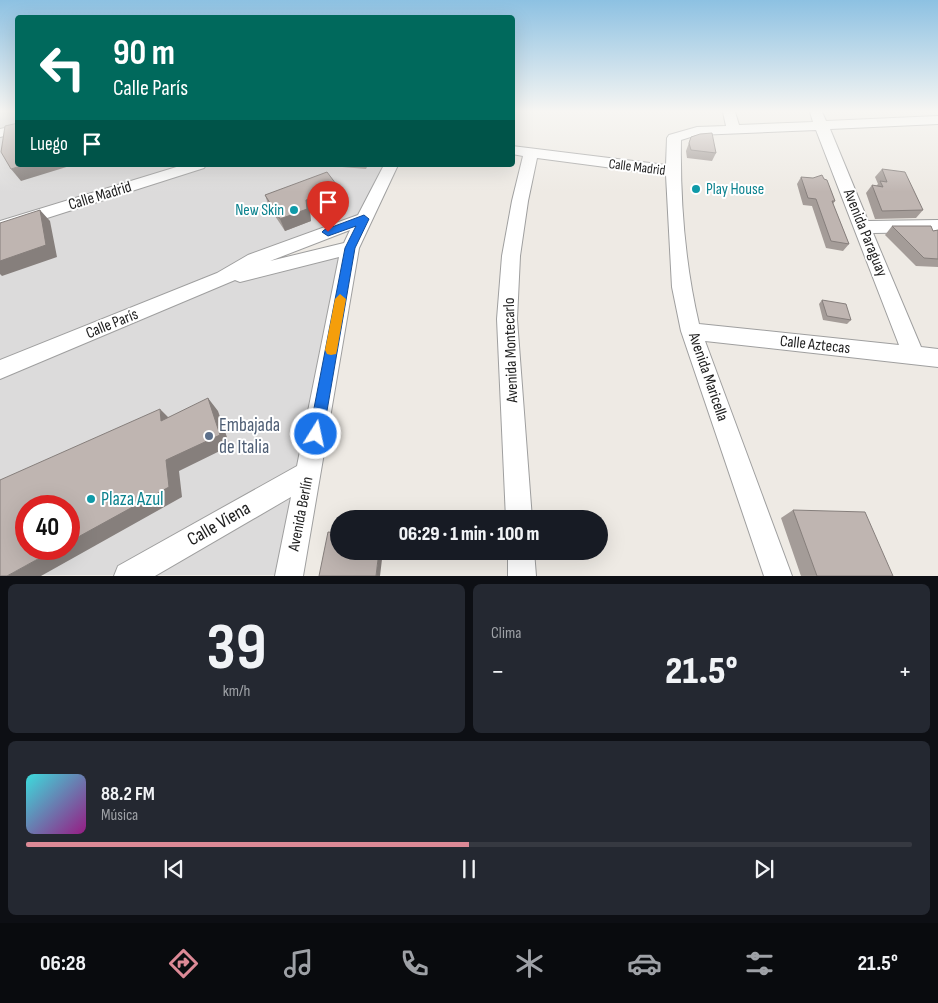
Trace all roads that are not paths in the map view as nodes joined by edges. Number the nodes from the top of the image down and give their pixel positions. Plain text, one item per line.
1 (674, 139) edge
2 (826, 139) edge
3 (522, 152) edge
4 (193, 167) edge
5 (390, 167) edge
6 (672, 171) junction
7 (364, 219) junction
8 (938, 226) edge
9 (0, 227) edge
10 (863, 227) junction
11 (350, 248) junction
12 (224, 278) junction
13 (692, 331) junction
14 (914, 356) junction
15 (938, 358) edge
16 (0, 370) edge
17 (309, 473) junction
18 (518, 510) edge
19 (521, 560) edge
20 (128, 576) edge
21 (289, 576) edge
22 (522, 576) edge
23 (778, 576) edge

1 - 6 street
2 - 10 street, Avenida Paraguay
3 - 6 street, Calle Madrid
3 - 18 street, Avenida Montecarlo
4 - 9 street, Calle Madrid
5 - 7 street, Avenida Berlín
6 - 13 street, Avenida Maricella
7 - 11 street, Avenida Berlín
7 - 12 street, Calle París
8 - 10 street
10 - 14 street, Avenida Paraguay
11 - 12 street, Calle París
11 - 17 street, Avenida Berlín
12 - 16 street, Calle París
13 - 14 street, Calle Aztecas
13 - 23 street, Avenida Maricella
14 - 15 street, Calle Aztecas
17 - 20 street, Calle Viena
17 - 21 street, Avenida Berlín
19 - 22 street

